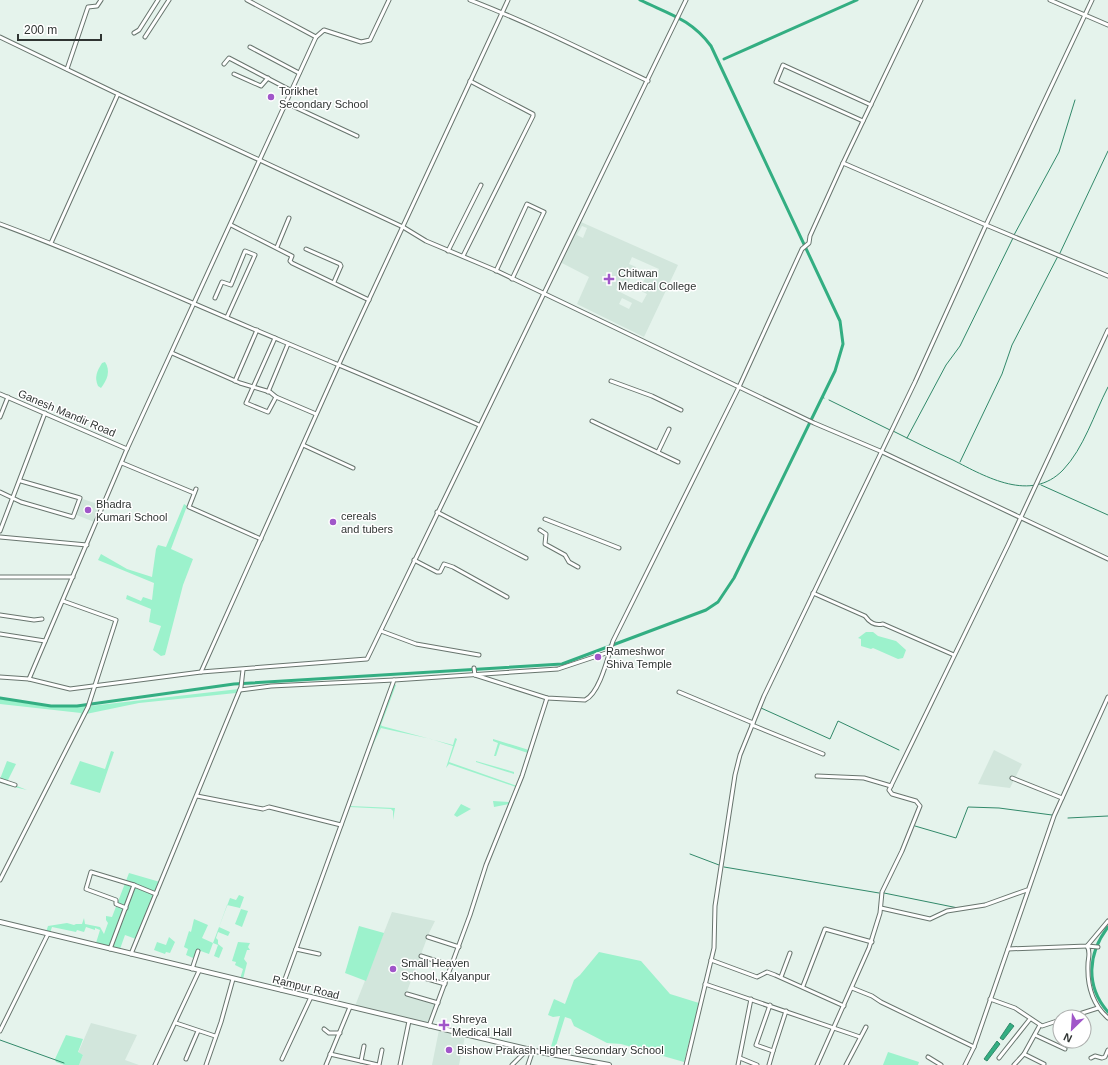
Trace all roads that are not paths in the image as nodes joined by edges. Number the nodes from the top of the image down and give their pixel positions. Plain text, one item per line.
1 (101, 0) edge
2 (158, 0) edge
3 (169, 0) edge
4 (247, 0) edge
5 (389, 0) edge
6 (470, 0) edge
7 (508, 0) edge
8 (686, 0) edge
9 (921, 0) edge
10 (1050, 0) edge
11 (1092, 0) edge
12 (502, 12) junction
13 (1086, 15) junction
14 (1108, 25) edge
15 (134, 33) dead end
16 (0, 37) edge
17 (145, 37) dead end
18 (316, 37) junction
19 (250, 47) dead end
20 (224, 64) dead end
21 (67, 69) junction
22 (300, 73) junction
23 (234, 74) dead end
24 (268, 78) junction
25 (470, 81) junction
26 (648, 81) junction
27 (292, 91) junction
28 (118, 94) junction
29 (286, 103) junction
30 (871, 105) junction
31 (863, 121) junction
32 (357, 136) dead end
33 (261, 161) junction
34 (843, 163) junction
35 (480, 185) dead end
36 (289, 218) dead end
37 (0, 224) edge
38 (231, 225) junction
39 (986, 225) junction
40 (403, 227) junction
41 (51, 242) junction
42 (277, 247) junction
43 (306, 249) dead end
44 (448, 251) junction
45 (463, 256) junction
46 (496, 271) junction
47 (1108, 276) edge
48 (512, 279) junction
49 (334, 282) junction
50 (543, 294) junction
51 (215, 298) dead end
52 (369, 300) junction
53 (194, 303) junction
54 (226, 317) junction
55 (257, 330) junction
56 (1108, 330) edge
57 (275, 338) junction
58 (288, 344) junction
59 (172, 353) junction
60 (339, 364) junction
61 (235, 381) junction
62 (611, 381) dead end
63 (252, 386) junction
64 (739, 387) junction
65 (268, 392) junction
66 (0, 394) edge
67 (8, 397) junction
68 (276, 397) junction
69 (681, 410) dead end
70 (46, 413) junction
71 (316, 414) junction
72 (0, 417) edge
73 (592, 421) dead end
74 (479, 425) junction
75 (668, 430) dead end
76 (303, 445) junction
77 (128, 449) junction
78 (880, 451) junction
79 (658, 452) junction
80 (678, 462) dead end
81 (122, 463) junction
82 (353, 468) dead end
83 (21, 481) junction
84 (196, 489) dead end
85 (0, 492) edge
86 (194, 493) junction
87 (14, 498) junction
88 (437, 512) junction
89 (1021, 517) junction
90 (545, 519) dead end
91 (540, 530) dead end
92 (0, 531) edge
93 (0, 537) edge
94 (261, 539) junction
95 (87, 545) junction
96 (619, 548) dead end
97 (526, 558) dead end
98 (1108, 559) edge
99 (414, 560) junction
100 (578, 567) dead end
101 (0, 576) edge
102 (73, 577) junction
103 (813, 593) junction
104 (507, 597) dead end
105 (63, 601) junction
106 (0, 615) edge
107 (42, 619) dead end
108 (381, 631) junction
109 (0, 634) edge
110 (45, 641) junction
111 (610, 650) junction
112 (479, 655) dead end
113 (954, 655) junction
114 (474, 668) dead end
115 (243, 670) junction
116 (201, 672) junction
117 (475, 674) junction
118 (0, 677) edge
119 (30, 679) junction
120 (394, 680) junction
121 (96, 686) junction
122 (240, 689) junction
123 (679, 692) dead end
124 (1108, 697) edge
125 (547, 698) junction
126 (752, 724) junction
127 (823, 754) dead end
128 (817, 776) dead end
129 (1012, 778) dead end
130 (0, 780) edge
131 (15, 785) dead end
132 (891, 786) junction
133 (197, 796) junction
134 (1062, 798) junction
135 (341, 826) junction
136 (0, 880) edge
137 (134, 885) junction
138 (1027, 890) junction
139 (156, 894) junction
140 (126, 908) junction
141 (881, 908) junction
142 (0, 922) edge
143 (1108, 922) edge
144 (48, 934) junction
145 (428, 937) dead end
146 (872, 942) junction
147 (1087, 946) junction
148 (459, 947) junction
149 (1098, 947) dead end
150 (110, 949) junction
151 (296, 949) junction
152 (1008, 950) junction
153 (198, 951) dead end
154 (131, 954) junction
155 (319, 954) dead end
156 (790, 954) dead end
157 (422, 956) dead end
158 (711, 960) junction
159 (452, 966) junction
160 (192, 969) junction
161 (199, 971) junction
162 (414, 975) dead end
163 (781, 977) junction
164 (233, 979) junction
165 (445, 984) junction
166 (705, 984) junction
167 (803, 986) junction
168 (852, 988) junction
169 (281, 990) junction
170 (407, 994) dead end
171 (311, 997) junction
172 (751, 999) junction
173 (990, 999) junction
174 (438, 1003) junction
175 (770, 1006) junction
176 (844, 1006) junction
177 (350, 1007) junction
178 (1098, 1008) junction
179 (1092, 1010) edge
180 (786, 1011) junction
181 (1030, 1018) junction
182 (1108, 1018) edge
183 (409, 1021) junction
184 (176, 1023) junction
185 (1052, 1023) edge
186 (1040, 1025) junction
187 (429, 1026) junction
188 (834, 1027) junction
189 (866, 1027) dead end
190 (324, 1029) dead end
191 (0, 1030) edge
192 (198, 1031) junction
193 (340, 1033) junction
194 (1035, 1035) junction
195 (215, 1036) junction
196 (860, 1037) junction
197 (1052, 1043) edge
198 (364, 1046) dead end
199 (974, 1047) junction
200 (528, 1049) junction
201 (382, 1050) dead end
202 (533, 1050) junction
203 (1108, 1050) edge
204 (773, 1051) junction
205 (330, 1054) junction
206 (1024, 1054) junction
207 (928, 1057) dead end
208 (740, 1058) junction
209 (999, 1058) dead end
210 (1091, 1058) dead end
211 (186, 1059) dead end
212 (282, 1059) dead end
213 (361, 1061) junction
214 (603, 1064) edge
215 (1044, 1064) dead end
216 (155, 1065) edge
217 (206, 1065) edge
218 (326, 1065) edge
219 (378, 1065) edge
220 (400, 1065) edge
221 (512, 1065) edge
222 (528, 1065) edge
223 (609, 1065) edge
224 (686, 1065) edge
225 (738, 1065) edge
226 (757, 1065) edge
227 (769, 1065) edge
228 (817, 1065) edge
229 (846, 1065) edge
230 (941, 1065) edge
231 (964, 1065) edge
232 (1014, 1065) edge

1 - 21 street
2 - 15 street
3 - 17 street
4 - 18 street
5 - 18 street
6 - 12 street
7 - 12 street
8 - 26 street
9 - 30 street
10 - 13 street
11 - 13 street
12 - 25 street
12 - 26 street
13 - 14 street
13 - 39 street
16 - 21 street
18 - 22 street
19 - 22 street
20 - 24 street
21 - 28 street
22 - 27 street
23 - 24 street
24 - 27 street
25 - 40 street
25 - 45 street
26 - 50 street
27 - 29 street
28 - 33 street
28 - 41 street
29 - 32 street
29 - 33 street
30 - 31 street
30 - 31 street
31 - 34 street
33 - 38 street
33 - 40 street
34 - 39 street
34 - 64 street
35 - 44 street
36 - 42 street
37 - 41 street
38 - 42 street
38 - 53 street
39 - 47 street
39 - 78 street
40 - 44 street
40 - 52 street
41 - 53 street
42 - 49 street
43 - 49 street
44 - 45 street
45 - 46 street
46 - 48 street
46 - 48 street
48 - 50 street
49 - 52 street
50 - 64 street
50 - 74 street
51 - 54 street
52 - 60 street
53 - 54 street
53 - 59 street
54 - 55 street
55 - 57 street
55 - 61 street
56 - 89 street
57 - 58 street
57 - 63 street
58 - 60 street
58 - 65 street
59 - 61 street
59 - 77 street
60 - 71 street
60 - 74 street
61 - 63 street
62 - 69 street
63 - 65 street
63 - 68 street
64 - 78 street
64 - 111 street
65 - 68 street
66 - 67 street, Ganesh Mandir Road
67 - 70 street, Ganesh Mandir Road
67 - 72 street
68 - 71 street
70 - 77 street, Ganesh Mandir Road
70 - 83 street
71 - 76 street
73 - 79 street
74 - 88 street
75 - 79 street
76 - 82 street
76 - 94 street
77 - 81 street
78 - 89 street
78 - 103 street
79 - 80 street
81 - 86 street
81 - 95 street
83 - 87 street
83 - 87 street
84 - 86 street
85 - 87 street
86 - 94 street
87 - 92 street
88 - 97 street
88 - 99 street
89 - 98 street
89 - 113 street
90 - 96 street
91 - 100 street
93 - 95 street
94 - 116 street
95 - 102 street
99 - 104 street
99 - 108 street
101 - 102 street
102 - 105 street
103 - 113 street
103 - 126 street
105 - 110 street
105 - 121 street
106 - 107 street
108 - 112 street
108 - 115 street
109 - 110 street
110 - 119 street
111 - 117 street
111 - 125 street
113 - 132 street
114 - 117 street
115 - 116 street
115 - 122 street
116 - 121 street
117 - 120 street
117 - 125 street
118 - 119 street
119 - 121 street
120 - 122 street
120 - 135 street
121 - 136 street
122 - 133 street
123 - 126 street
124 - 134 street
125 - 148 street
126 - 127 street
126 - 158 street
128 - 132 street
129 - 134 street
130 - 131 street
132 - 141 street
133 - 135 street
133 - 139 street
134 - 138 street
135 - 151 street
137 - 139 street
137 - 140 street
137 - 140 street
138 - 141 street
138 - 152 street
139 - 154 street
140 - 150 street
141 - 146 street
142 - 144 main road, Rampur Road
143 - 147 street
144 - 150 main road, Rampur Road
144 - 191 street
145 - 148 street
146 - 167 street
146 - 168 street
147 - 149 street
147 - 152 street
147 - 178 street
148 - 159 street
150 - 154 main road, Rampur Road
151 - 155 street
151 - 169 street
152 - 173 street
153 - 160 street
154 - 160 main road, Rampur Road
156 - 163 street
157 - 159 street
158 - 163 street
158 - 166 street
159 - 165 street
160 - 161 main road, Rampur Road
161 - 164 main road, Rampur Road
161 - 184 street
162 - 165 street
163 - 167 street
164 - 169 main road, Rampur Road
164 - 195 street
165 - 174 street
166 - 172 street
166 - 224 street
167 - 176 street
168 - 176 street
168 - 199 street
169 - 171 main road, Rampur Road
170 - 174 street
171 - 177 main road, Rampur Road
171 - 212 street
172 - 175 street
172 - 208 street
173 - 181 street
173 - 199 street
174 - 187 street
175 - 180 street
175 - 204 street
176 - 188 street
177 - 183 main road, Rampur Road
177 - 193 street
178 - 179 street
178 - 182 street
180 - 188 street
180 - 204 street
181 - 186 street
181 - 209 street
183 - 187 main road, Rampur Road
183 - 220 street
184 - 192 street
184 - 216 street
185 - 186 street
186 - 194 street
187 - 200 main road, Rampur Road
188 - 196 street
188 - 228 street
189 - 196 street
190 - 193 street
192 - 195 street
192 - 211 street
193 - 205 street
194 - 197 street
194 - 206 street
195 - 217 street
196 - 229 street
198 - 213 street
199 - 231 street
200 - 202 main road, Rampur Road
200 - 221 street
201 - 219 street
202 - 214 main road, Rampur Road
202 - 222 street
203 - 210 street
204 - 227 street
205 - 213 street
205 - 218 street
206 - 215 street
206 - 232 street
207 - 230 street
208 - 225 street
208 - 226 street
213 - 219 street
214 - 223 main road, Rampur Road

